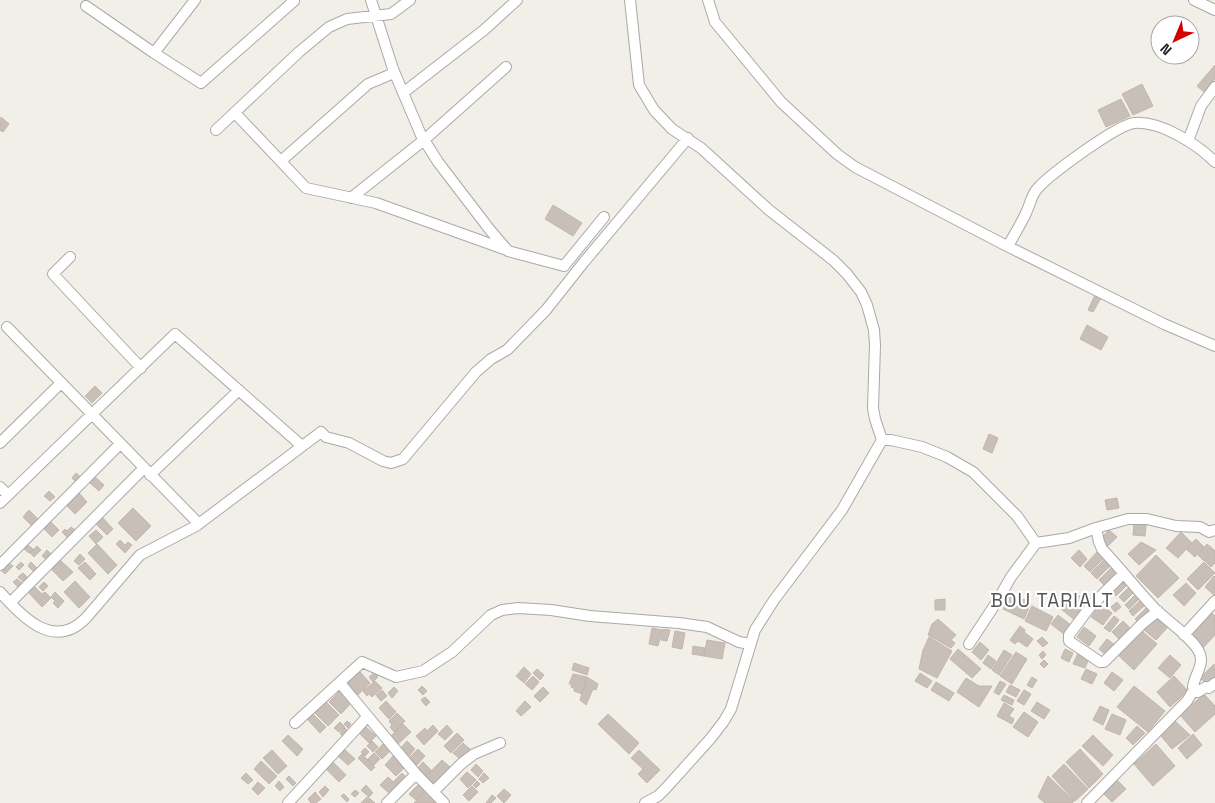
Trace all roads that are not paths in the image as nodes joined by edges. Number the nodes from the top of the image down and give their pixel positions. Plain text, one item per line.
1 (292, 0) edge
2 (370, 0) edge
3 (410, 0) edge
4 (517, 0) edge
5 (630, 0) edge
6 (708, 0) edge
7 (1194, 0) edge
8 (188, 2) edge
9 (86, 6) dead end
10 (1215, 10) edge
11 (376, 16) junction
12 (154, 53) junction
13 (506, 67) dead end
14 (394, 73) junction
15 (1215, 87) edge
16 (403, 93) junction
17 (235, 113) junction
18 (216, 130) dead end
19 (688, 138) junction
20 (424, 140) junction
21 (1188, 141) junction
22 (281, 161) junction
23 (1215, 162) edge
24 (351, 198) junction
25 (604, 217) dead end
26 (1008, 246) junction
27 (508, 251) junction
28 (70, 257) dead end
29 (7, 327) dead end
30 (1215, 346) edge
31 (141, 368) junction
32 (61, 383) junction
33 (239, 390) junction
34 (92, 415) junction
35 (882, 440) junction
36 (0, 443) edge
37 (120, 444) junction
38 (302, 446) junction
39 (147, 471) junction
40 (0, 487) edge
41 (8, 495) junction
42 (0, 503) edge
43 (199, 524) junction
44 (1200, 527) junction
45 (1096, 528) junction
46 (1215, 530) edge
47 (1215, 539) edge
48 (1036, 543) junction
49 (0, 565) edge
50 (1123, 574) junction
51 (0, 592) edge
52 (1215, 601) edge
53 (10, 603) junction
54 (1158, 611) junction
55 (1184, 635) junction
56 (750, 644) junction
57 (969, 644) dead end
58 (340, 683) junction
59 (1215, 683) edge
60 (1195, 688) junction
61 (367, 717) junction
62 (295, 722) dead end
63 (500, 743) dead end
64 (416, 774) junction
65 (434, 792) junction
66 (288, 802) edge
67 (387, 803) edge
68 (444, 803) edge
69 (645, 803) edge
70 (1086, 803) edge

1 - 12 street
2 - 11 street
3 - 11 street
4 - 16 street
5 - 19 street
6 - 26 street
7 - 10 street
8 - 12 street
9 - 12 street
11 - 14 street
11 - 17 street
13 - 20 street
14 - 16 street
14 - 22 street
15 - 21 street
16 - 20 street
17 - 18 street
17 - 22 street
19 - 35 street
19 - 38 street
20 - 24 street
20 - 27 street
21 - 23 street
21 - 26 street
22 - 24 street
24 - 27 street
25 - 27 street
26 - 30 street
28 - 31 street
29 - 32 street
31 - 33 street
31 - 34 street
32 - 34 street
32 - 36 street
33 - 38 street
33 - 39 street
34 - 37 street
34 - 41 street
35 - 48 street
35 - 56 street
37 - 39 street
37 - 49 street
38 - 43 street
39 - 43 street
39 - 53 street
40 - 41 street
41 - 42 street
43 - 53 street
44 - 45 street
44 - 46 street
44 - 47 street
45 - 48 street
45 - 50 street
48 - 57 street
50 - 54 street
50 - 54 street
51 - 53 street
52 - 55 street
54 - 55 street
55 - 60 street
56 - 58 street
56 - 69 street
58 - 61 street
58 - 62 street
59 - 60 street
60 - 70 street
61 - 64 street
61 - 66 street
63 - 65 street
64 - 65 street
64 - 67 street
65 - 68 street

